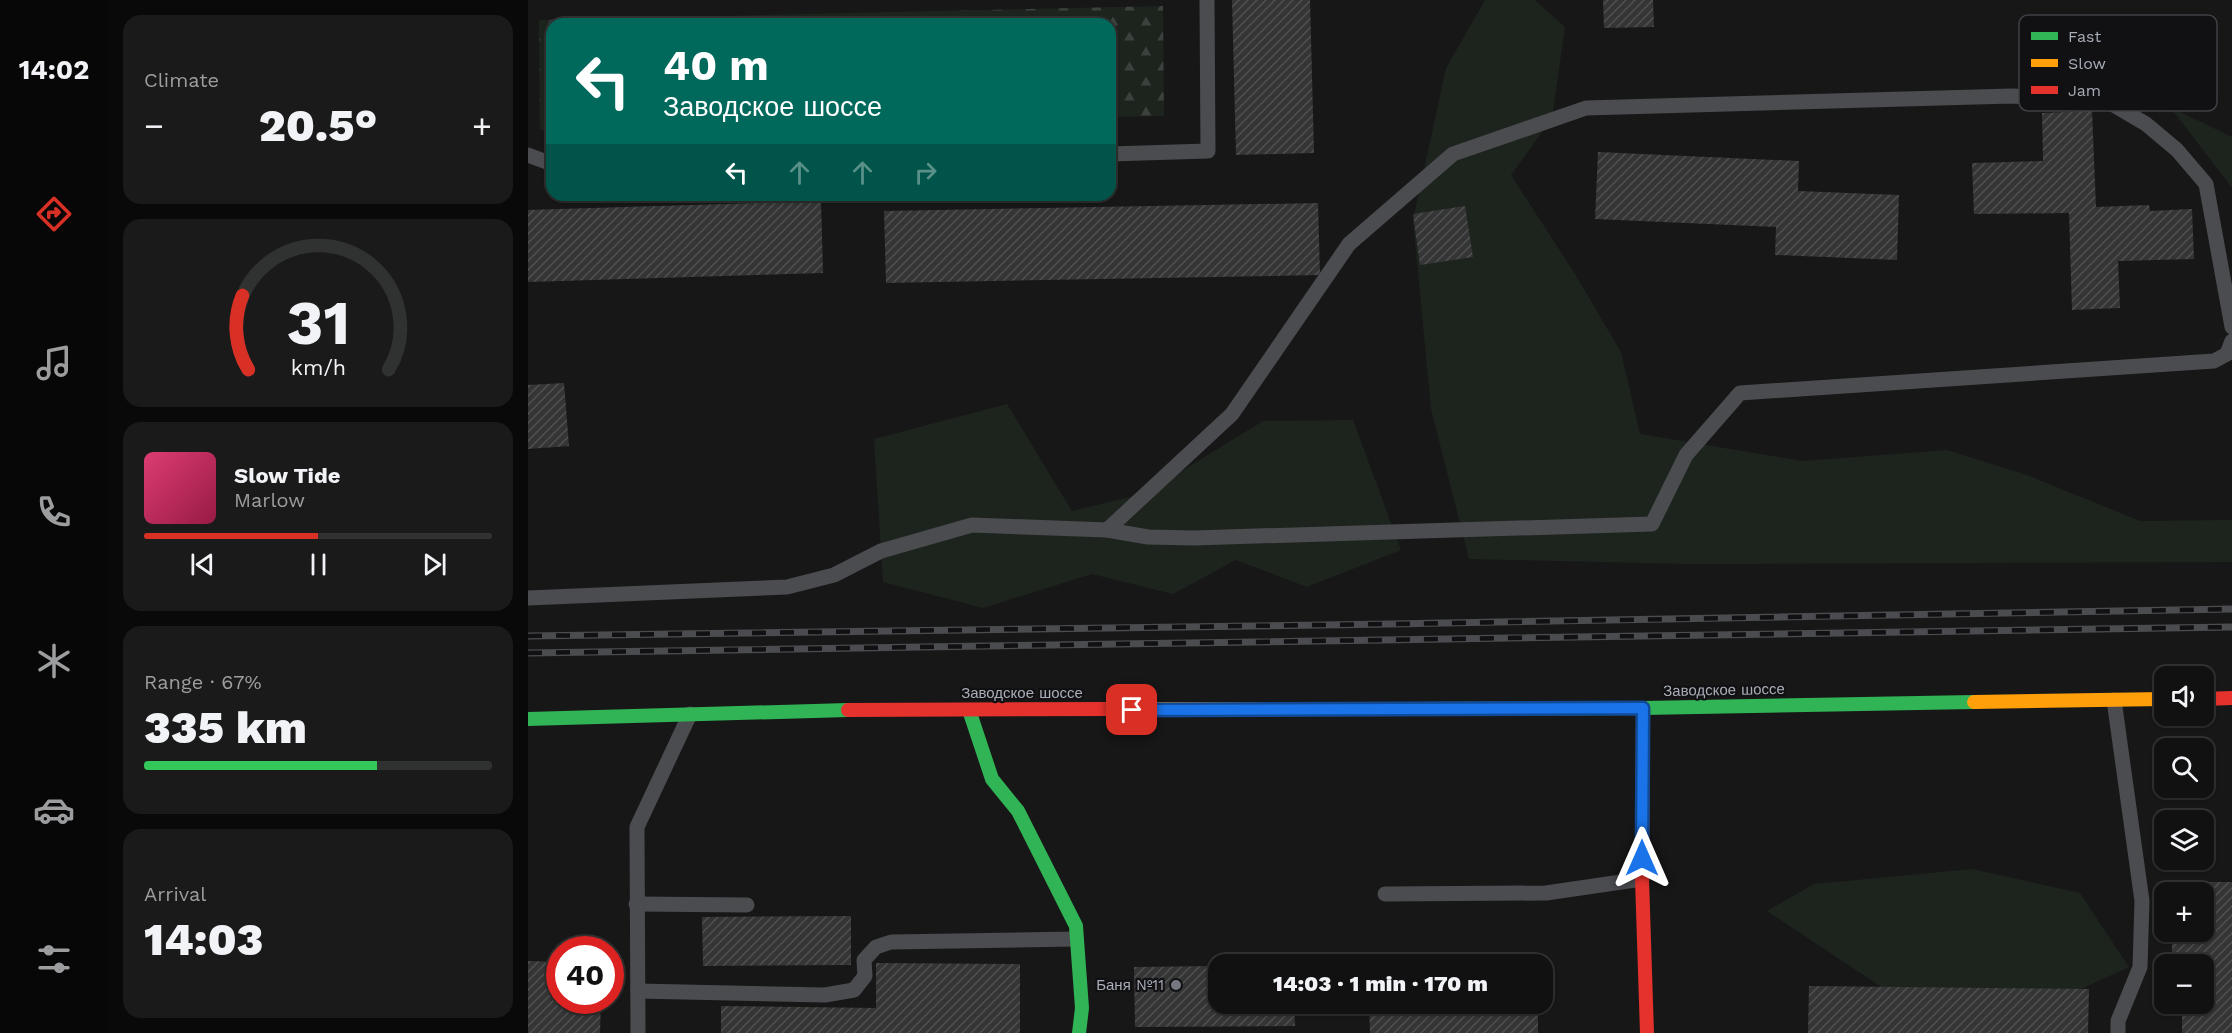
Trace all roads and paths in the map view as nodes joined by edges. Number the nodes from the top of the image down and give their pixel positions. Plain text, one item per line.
1 (1207, 0) edge
2 (2019, 96) edge
3 (2124, 111) edge
4 (1116, 154) edge
5 (528, 155) edge
6 (546, 162) edge
7 (2232, 327) edge
8 (2232, 340) edge
9 (1107, 530) junction
10 (528, 598) edge
11 (2232, 698) edge
12 (2154, 699) edge
13 (2214, 699) edge
14 (2114, 700) junction
15 (1643, 708) junction
16 (969, 710) junction
17 (690, 714) junction
18 (528, 719) edge
19 (1642, 879) junction
20 (1385, 894) dead end
21 (636, 904) junction
22 (747, 905) dead end
23 (1076, 939) junction
24 (638, 991) junction
25 (638, 1033) edge
26 (1079, 1033) edge
27 (1647, 1033) edge
28 (2118, 1033) edge

1 - 4 lane
2 - 9 lane
3 - 7 lane
5 - 6 lane
8 - 9 lane
9 - 10 lane
11 - 13 main road
12 - 14 main road, Заводское шоссе
14 - 15 main road, Заводское шоссе
14 - 28 lane
15 - 16 main road, Заводское шоссе
15 - 19 main road
16 - 17 main road, Заводское шоссе
16 - 23 main road
17 - 18 main road, Заводское шоссе
17 - 21 lane
19 - 20 lane
19 - 27 main road
21 - 22 lane
21 - 24 lane
23 - 24 lane
23 - 26 main road
24 - 25 lane

